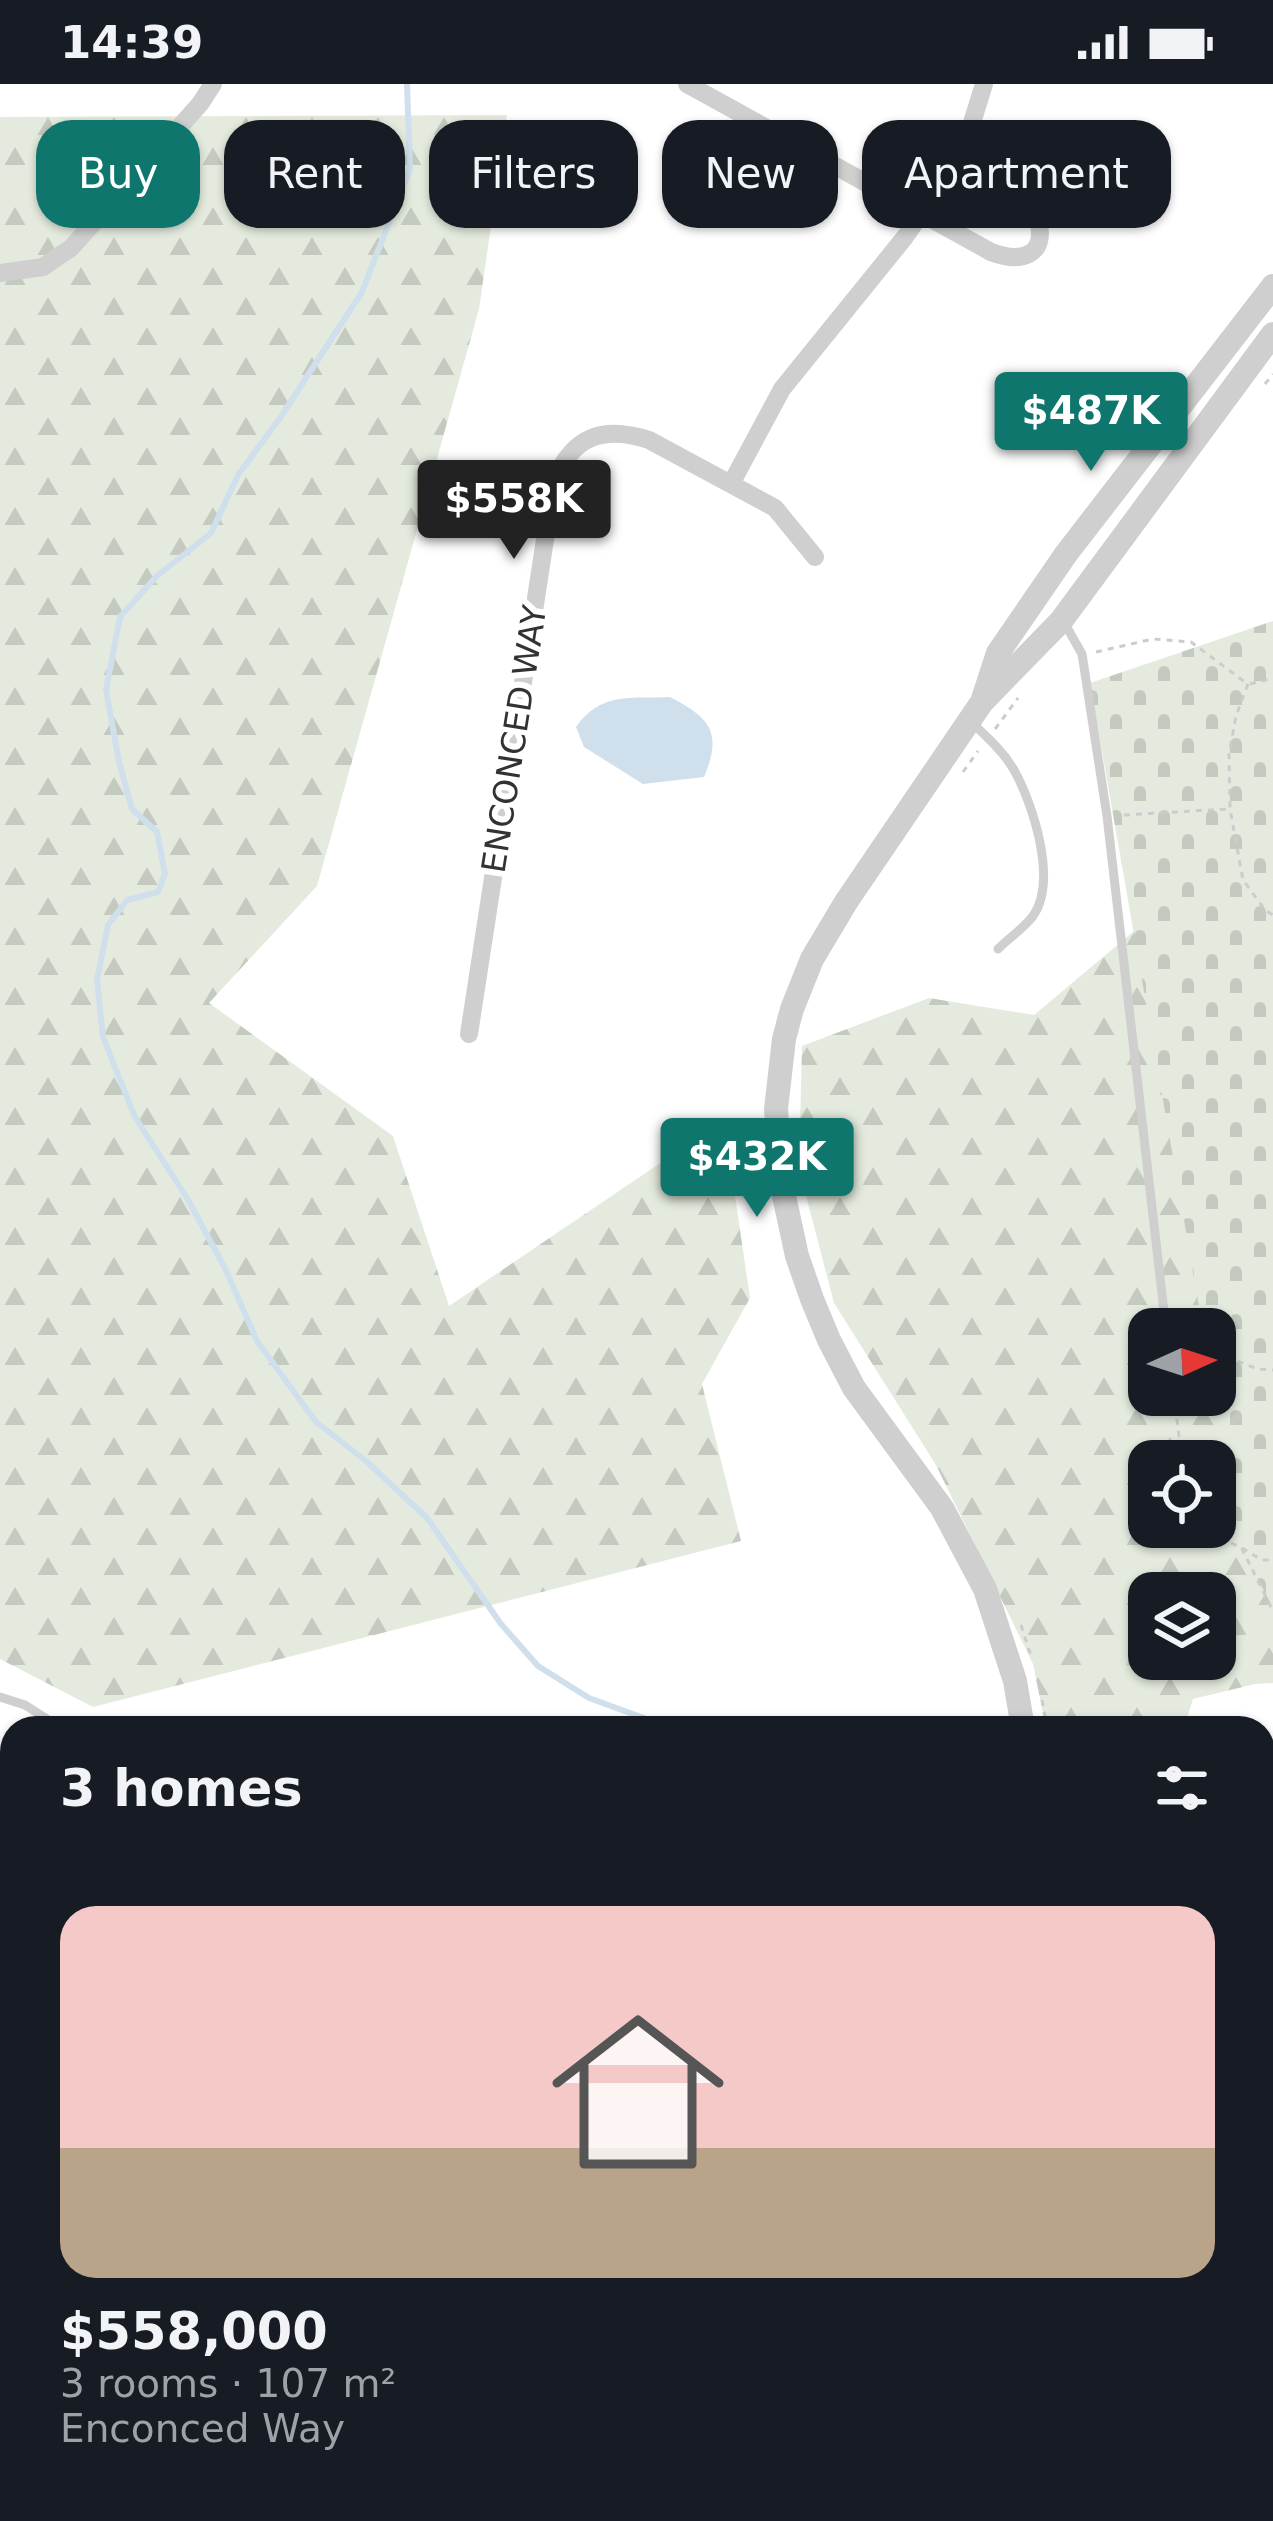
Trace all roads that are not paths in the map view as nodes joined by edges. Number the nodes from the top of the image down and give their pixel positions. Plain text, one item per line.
1 (213, 84) edge
2 (687, 84) edge
3 (984, 84) edge
4 (973, 120) edge
5 (862, 179) edge
6 (910, 228) edge
7 (952, 228) edge
8 (1039, 228) edge
9 (0, 273) edge
10 (1273, 286) edge
11 (1273, 334) edge
12 (731, 484) junction
13 (815, 557) dead end
14 (1061, 621) junction
15 (976, 712) junction
16 (998, 949) dead end
17 (469, 1034) dead end
18 (1164, 1308) edge
19 (0, 1697) edge
20 (42, 1716) edge
21 (1021, 1716) edge

1 - 9 street
2 - 5 street
3 - 4 street
6 - 12 street
7 - 8 street
10 - 15 street
11 - 14 street
12 - 13 street, ENCONCED WAY
12 - 17 street, ENCONCED WAY
14 - 15 street
14 - 18 lane
15 - 16 lane
15 - 21 street
19 - 20 lane

